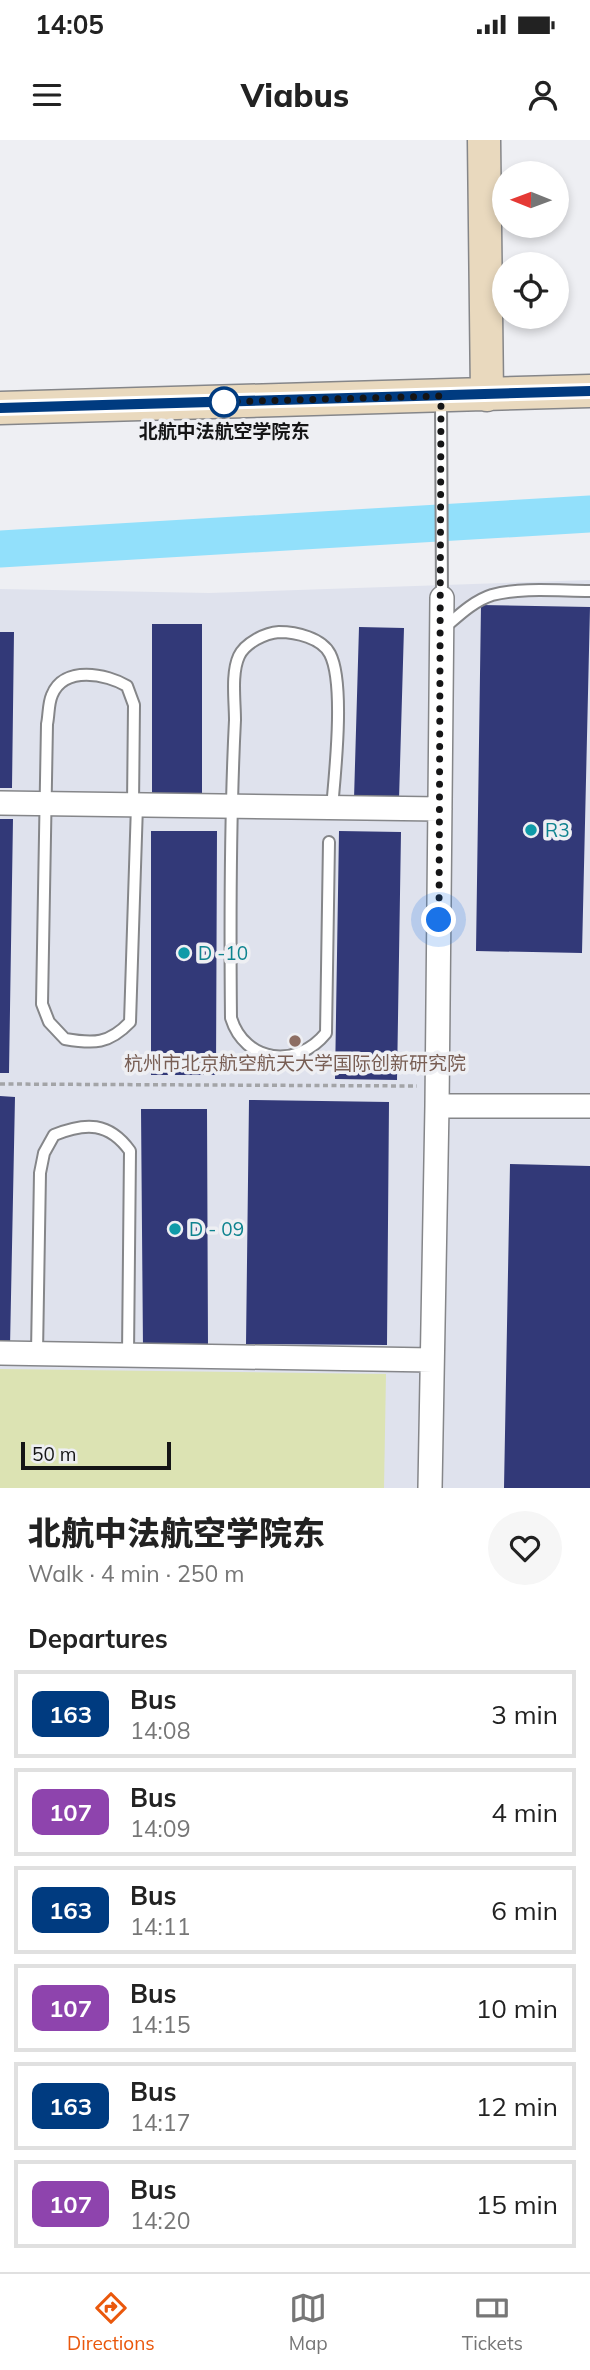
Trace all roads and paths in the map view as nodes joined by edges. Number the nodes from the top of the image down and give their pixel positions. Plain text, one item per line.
1 (484, 140) edge
2 (590, 391) edge
3 (487, 395) junction
4 (441, 396) junction
5 (0, 408) edge
6 (590, 591) edge
7 (442, 598) joint
8 (442, 630) junction
9 (0, 803) edge
10 (46, 804) junction
11 (135, 805) junction
12 (232, 806) junction
13 (332, 808) junction
14 (440, 809) junction
15 (329, 842) dead end
16 (0, 1084) edge
17 (437, 1096) junction
18 (590, 1106) edge
19 (0, 1353) edge
20 (37, 1353) junction
21 (128, 1355) junction
22 (432, 1360) junction
23 (430, 1488) edge

1 - 3 street
2 - 3 street
3 - 4 street
4 - 5 street
4 - 7 lane
6 - 8 lane
7 - 8 street
8 - 14 street
9 - 10 street
10 - 11 street
10 - 11 lane
10 - 11 lane
11 - 12 street
12 - 13 street
12 - 13 lane
12 - 15 lane
13 - 14 street
14 - 17 street
16 - 17 path
17 - 18 street
17 - 22 street
19 - 20 street
20 - 21 street
20 - 21 lane
21 - 22 street
22 - 23 street

